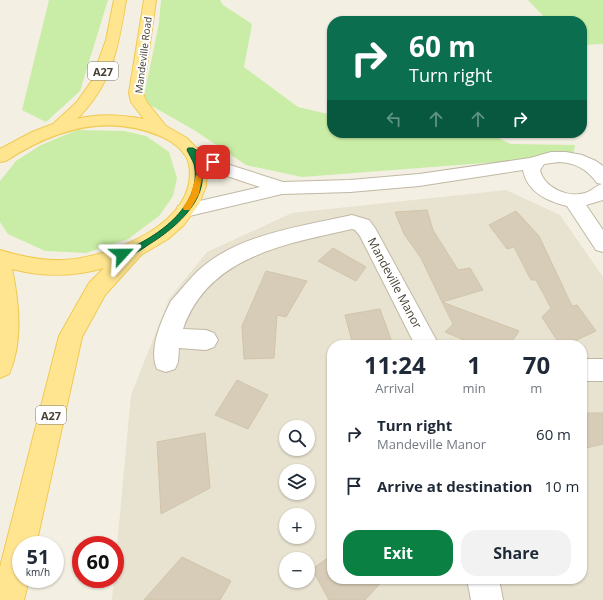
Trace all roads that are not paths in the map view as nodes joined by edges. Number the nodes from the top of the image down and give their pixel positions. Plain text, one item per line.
1 (120, 0) edge
2 (150, 0) edge
3 (59, 128) junction
4 (159, 128) junction
5 (190, 150) junction
6 (0, 157) edge
7 (535, 163) junction
8 (481, 172) junction
9 (538, 184) junction
10 (282, 188) junction
11 (601, 189) edge
12 (573, 200) junction
13 (185, 211) junction
14 (602, 242) edge
15 (134, 250) junction
16 (0, 258) edge
17 (0, 262) edge
18 (168, 338) junction
19 (206, 340) dead end
20 (424, 340) edge
21 (166, 362) dead end
22 (0, 367) edge
23 (587, 370) edge
24 (603, 370) edge
25 (484, 584) edge
26 (8, 600) edge
27 (487, 600) edge

1 - 3 main road, A27
2 - 4 main road, Mandeville Road / A27
3 - 4 main road, A27
3 - 6 main road, A27
4 - 5 main road, A27
5 - 10 street
5 - 13 main road, A27
7 - 8 street
7 - 9 street
7 - 11 street
8 - 9 street
8 - 10 street
9 - 12 street
10 - 13 street
11 - 12 street
11 - 14 street
12 - 14 street
13 - 15 main road, A27
15 - 16 main road, A27
15 - 26 main road, A27
17 - 22 main road
18 - 19 street
18 - 20 street, Mandeville Manor
18 - 21 street, Mandeville Manor
23 - 24 street
25 - 27 street

